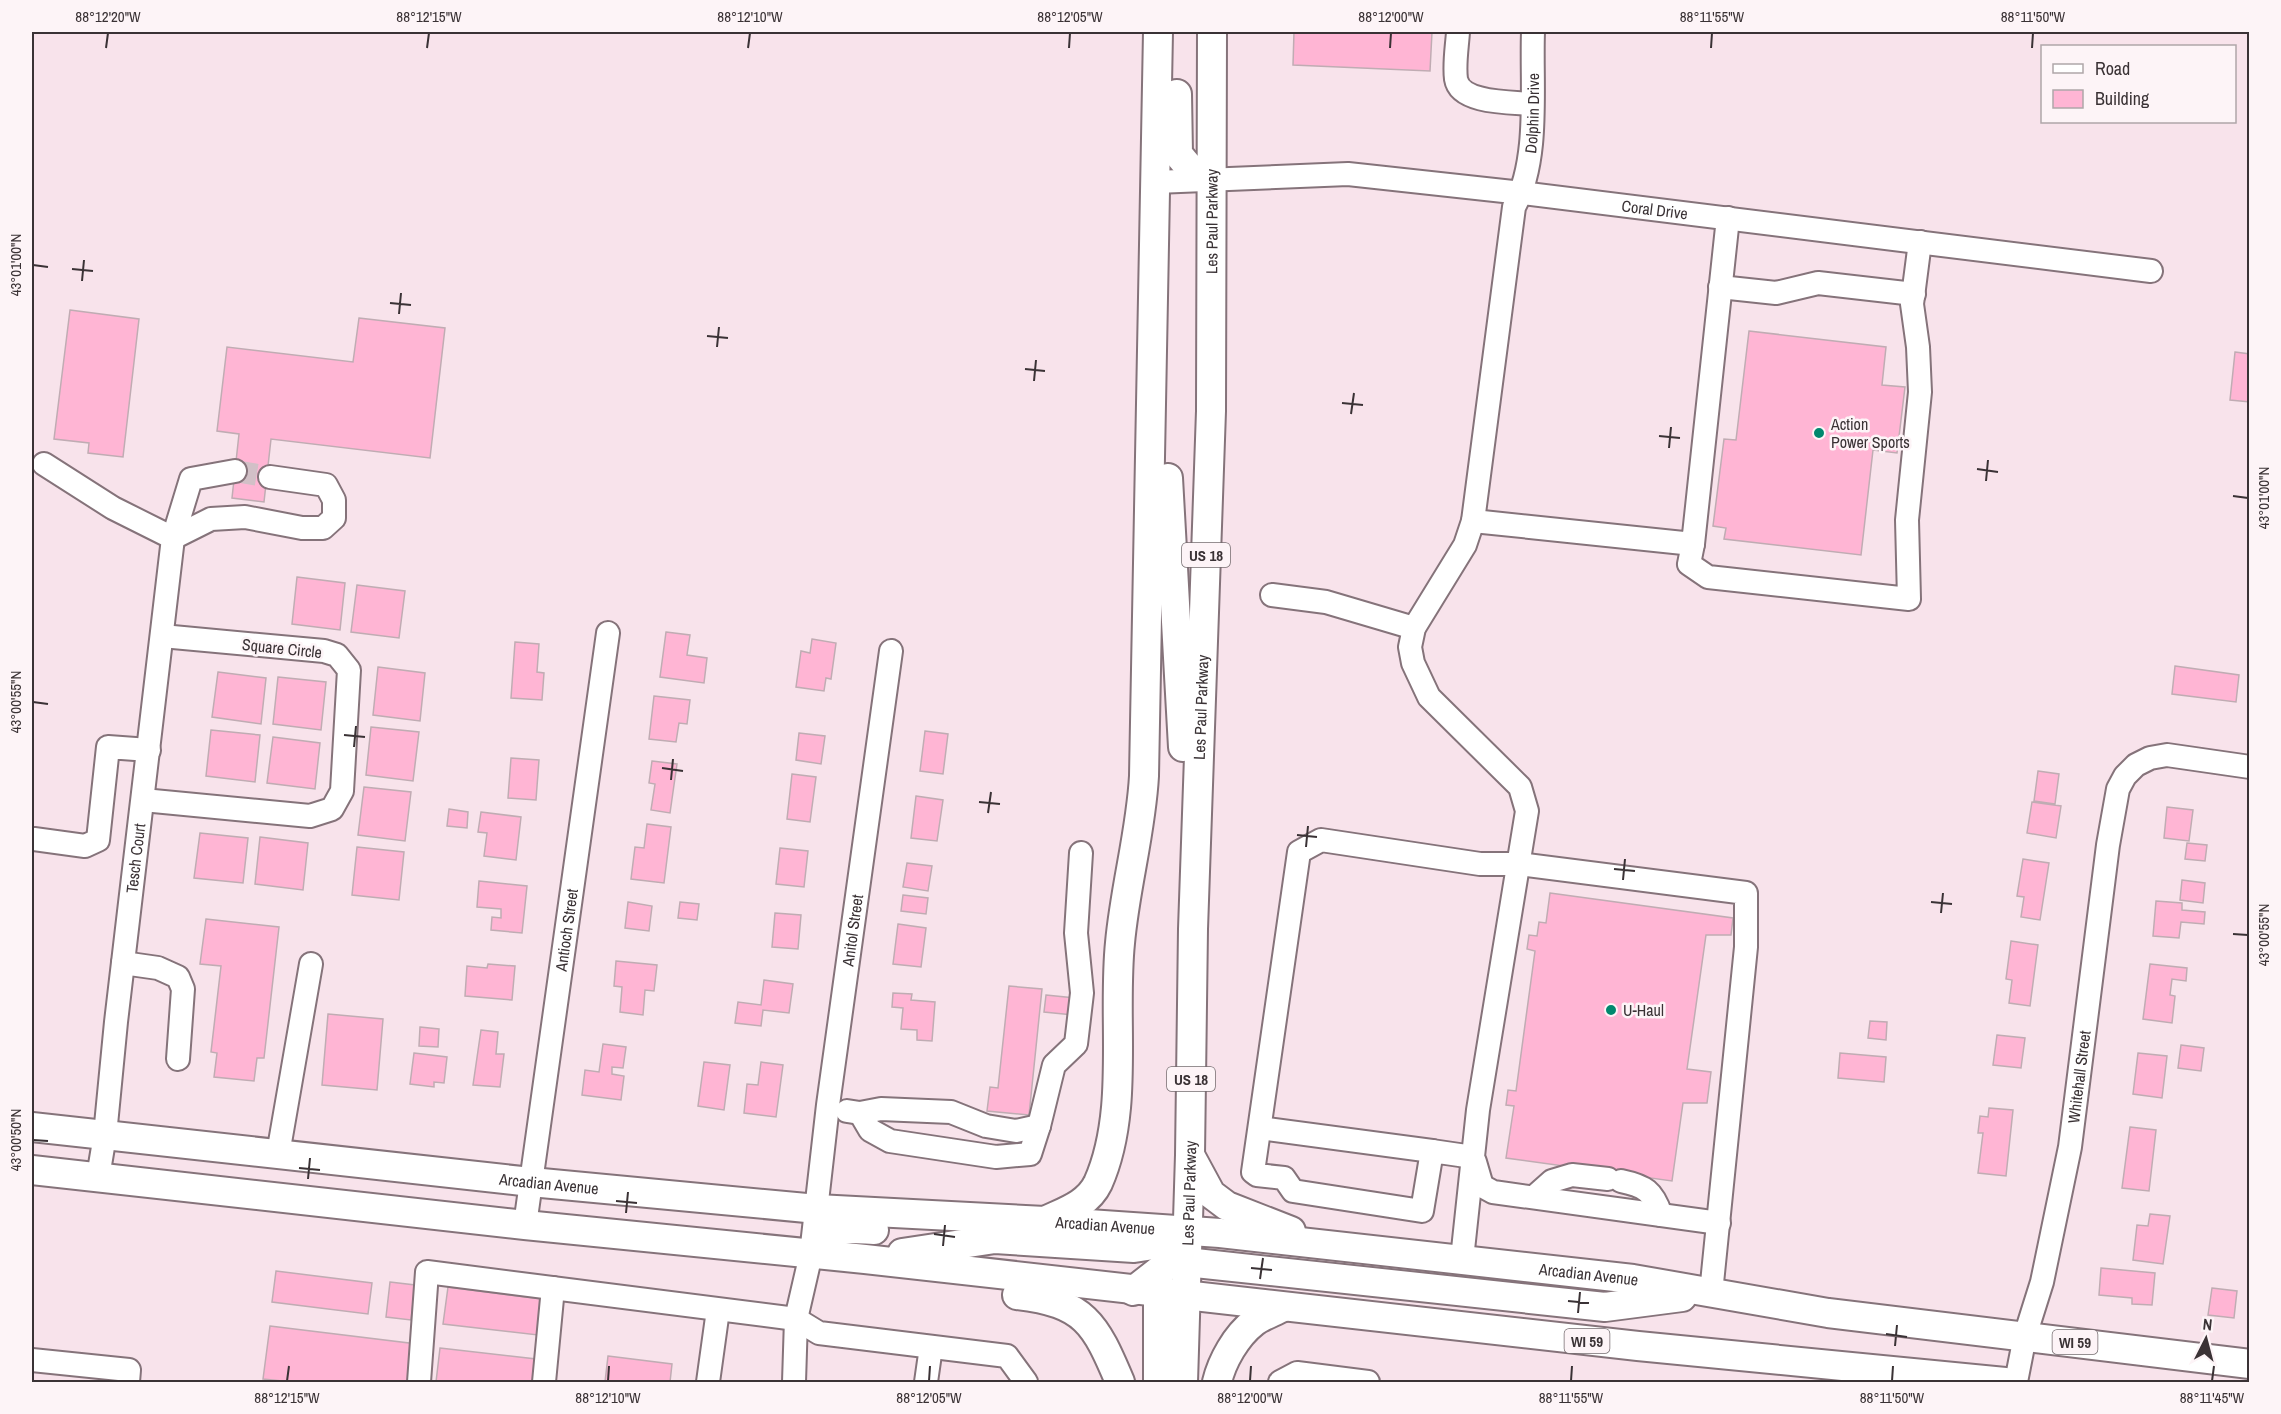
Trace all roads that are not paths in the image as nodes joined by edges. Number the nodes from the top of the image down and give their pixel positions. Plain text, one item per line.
1 (1158, 32) edge
2 (1178, 32) edge
3 (1212, 32) edge
4 (1458, 32) edge
5 (1533, 32) edge
6 (1532, 104) junction
7 (1211, 181) junction
8 (1156, 182) junction
9 (1522, 193) junction
10 (1728, 218) junction
11 (1920, 242) junction
12 (2151, 271) dead end
13 (1720, 287) junction
14 (1914, 294) junction
15 (1153, 390) junction
16 (44, 464) dead end
17 (235, 471) tunnel mouth
18 (270, 477) tunnel mouth
19 (1473, 521) junction
20 (173, 538) junction
21 (1693, 544) junction
22 (1272, 595) dead end
23 (1414, 628) junction
24 (608, 633) dead end
25 (162, 636) junction
26 (891, 651) dead end
27 (148, 750) junction
28 (2250, 767) edge
29 (143, 800) junction
30 (34, 839) dead end
31 (1081, 853) dead end
32 (1519, 864) junction
33 (1192, 929) junction
34 (123, 963) junction
35 (311, 964) dead end
36 (178, 1059) dead end
37 (827, 1108) junction
38 (860, 1113) junction
39 (1039, 1126) junction
40 (32, 1127) edge
41 (1260, 1128) junction
42 (105, 1135) junction
43 (1432, 1151) junction
44 (278, 1154) junction
45 (1190, 1155) junction
46 (1473, 1157) junction
47 (32, 1170) edge
48 (98, 1177) junction
49 (531, 1182) junction
50 (1534, 1197) junction
51 (817, 1209) junction
52 (1667, 1216) junction
53 (985, 1218) junction
54 (1045, 1221) junction
55 (1719, 1223) junction
56 (525, 1225) junction
57 (1188, 1230) junction
58 (1323, 1244) junction
59 (811, 1254) junction
60 (865, 1259) junction
61 (1462, 1259) junction
62 (1159, 1262) junction
63 (553, 1288) junction
64 (1711, 1293) junction
65 (1283, 1307) junction
66 (718, 1310) junction
67 (796, 1319) junction
68 (2025, 1336) junction
69 (930, 1347) junction
70 (32, 1360) edge
71 (2250, 1364) edge
72 (1356, 1382) edge
73 (128, 1383) edge
74 (419, 1383) edge
75 (544, 1383) edge
76 (708, 1383) edge
77 (794, 1383) edge
78 (926, 1383) edge
79 (1026, 1383) edge
80 (1120, 1383) edge
81 (1158, 1383) edge
82 (1183, 1383) edge
83 (1217, 1383) edge
84 (1280, 1383) edge
85 (2005, 1383) edge
86 (2016, 1383) edge

1 - 8 main road
2 - 7 main road
3 - 7 main road, Les Paul Parkway / US 18
4 - 6 street
5 - 6 street, Dolphin Drive
6 - 9 street, Dolphin Drive
7 - 8 street, Coral Drive
7 - 9 street, Coral Drive
7 - 33 main road, Les Paul Parkway / US 18
8 - 15 main road
9 - 10 street, Coral Drive
9 - 19 street, Dolphin Drive
10 - 11 street, Coral Drive
10 - 13 street
11 - 12 street, Coral Drive
11 - 14 street
13 - 14 street
13 - 21 street
14 - 21 street
15 - 33 main road
15 - 54 main road
16 - 20 street
17 - 20 street, Tesch Court
18 - 20 street
19 - 21 street
19 - 23 street, Dolphin Drive
20 - 25 street, Tesch Court
22 - 23 street
23 - 32 street
24 - 49 street, Antioch Street
25 - 27 street, Tesch Court
25 - 29 street, Square Circle
26 - 37 street, Anitol Street
27 - 29 street, Tesch Court
27 - 30 street
28 - 68 street, Whitehall Street
29 - 34 street, Tesch Court
31 - 39 street
32 - 41 street
32 - 46 street
32 - 55 street
33 - 45 main road, Les Paul Parkway / US 18
34 - 36 street
34 - 42 street, Tesch Court
35 - 44 street
37 - 38 street
37 - 51 street, Anitol Street
38 - 39 street
38 - 39 street
40 - 42 main road, Arcadian Avenue
41 - 43 street
41 - 43 street
42 - 44 main road, Arcadian Avenue
42 - 48 street, Tesch Court
43 - 46 street
44 - 49 main road, Arcadian Avenue
45 - 57 main road, Les Paul Parkway / US 18
45 - 58 main road
46 - 50 street
46 - 61 street
47 - 48 main road, Arcadian Avenue
48 - 56 main road, Arcadian Avenue
49 - 51 main road, Arcadian Avenue
49 - 56 street, Antioch Street
50 - 52 street
50 - 52 street
51 - 53 main road, Arcadian Avenue
51 - 59 street, Anitol Street
52 - 55 street
53 - 54 main road, Arcadian Avenue
53 - 59 main road
54 - 62 main road, Arcadian Avenue
55 - 64 street
56 - 59 main road, Arcadian Avenue
57 - 58 main road, Arcadian Avenue
57 - 62 main road, Les Paul Parkway / US 18
58 - 61 main road, Arcadian Avenue
59 - 60 main road, Arcadian Avenue
59 - 67 street, Anitol Street
60 - 62 main road, Arcadian Avenue
60 - 62 main road
60 - 80 main road
61 - 64 main road, Arcadian Avenue
62 - 64 main road, WI 59
62 - 65 main road, Arcadian Avenue
62 - 81 main road
62 - 82 main road, Les Paul Parkway / US 18
63 - 66 street
63 - 74 street
63 - 75 street
64 - 68 main road, Arcadian Avenue / WI 59
65 - 83 main road
65 - 85 main road, Arcadian Avenue / WI 59
66 - 67 street
66 - 76 street
67 - 69 street
67 - 77 street, Anitol Street
68 - 71 main road, Arcadian Avenue / WI 59
68 - 86 street, Whitehall Street
69 - 78 street
69 - 79 street
70 - 73 street
72 - 84 street

